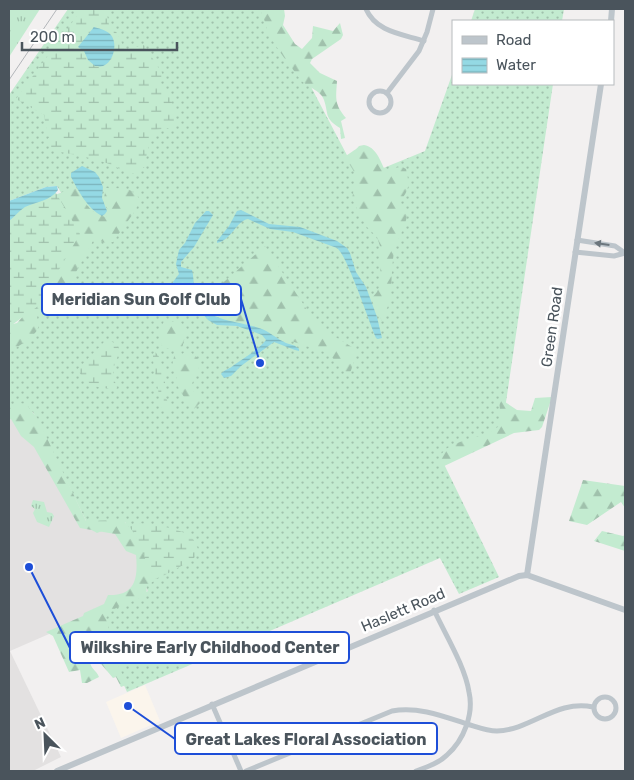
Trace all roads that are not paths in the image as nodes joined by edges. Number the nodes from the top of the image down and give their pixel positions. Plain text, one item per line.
1 (366, 9) edge
2 (433, 9) edge
3 (424, 40) junction
4 (601, 85) edge
5 (387, 93) junction
6 (577, 240) junction
7 (575, 252) junction
8 (625, 253) edge
9 (527, 575) junction
10 (434, 610) junction
11 (625, 610) edge
12 (212, 704) junction
13 (593, 707) junction
14 (467, 724) junction
15 (57, 771) edge
16 (241, 771) edge
17 (246, 771) edge
18 (416, 771) edge

1 - 3 street
2 - 3 street
3 - 5 street
4 - 6 street, Green Road
5 - 5 street
6 - 7 street, Green Road
8 -> 6 street
7 - 8 street
7 - 9 street, Green Road
9 - 10 street, Haslett Road
9 - 11 street
10 - 12 street, Haslett Road
10 - 14 street
12 - 15 street, Haslett Road
12 - 16 street
13 - 13 street
13 - 14 street
14 - 17 street
14 - 18 street

